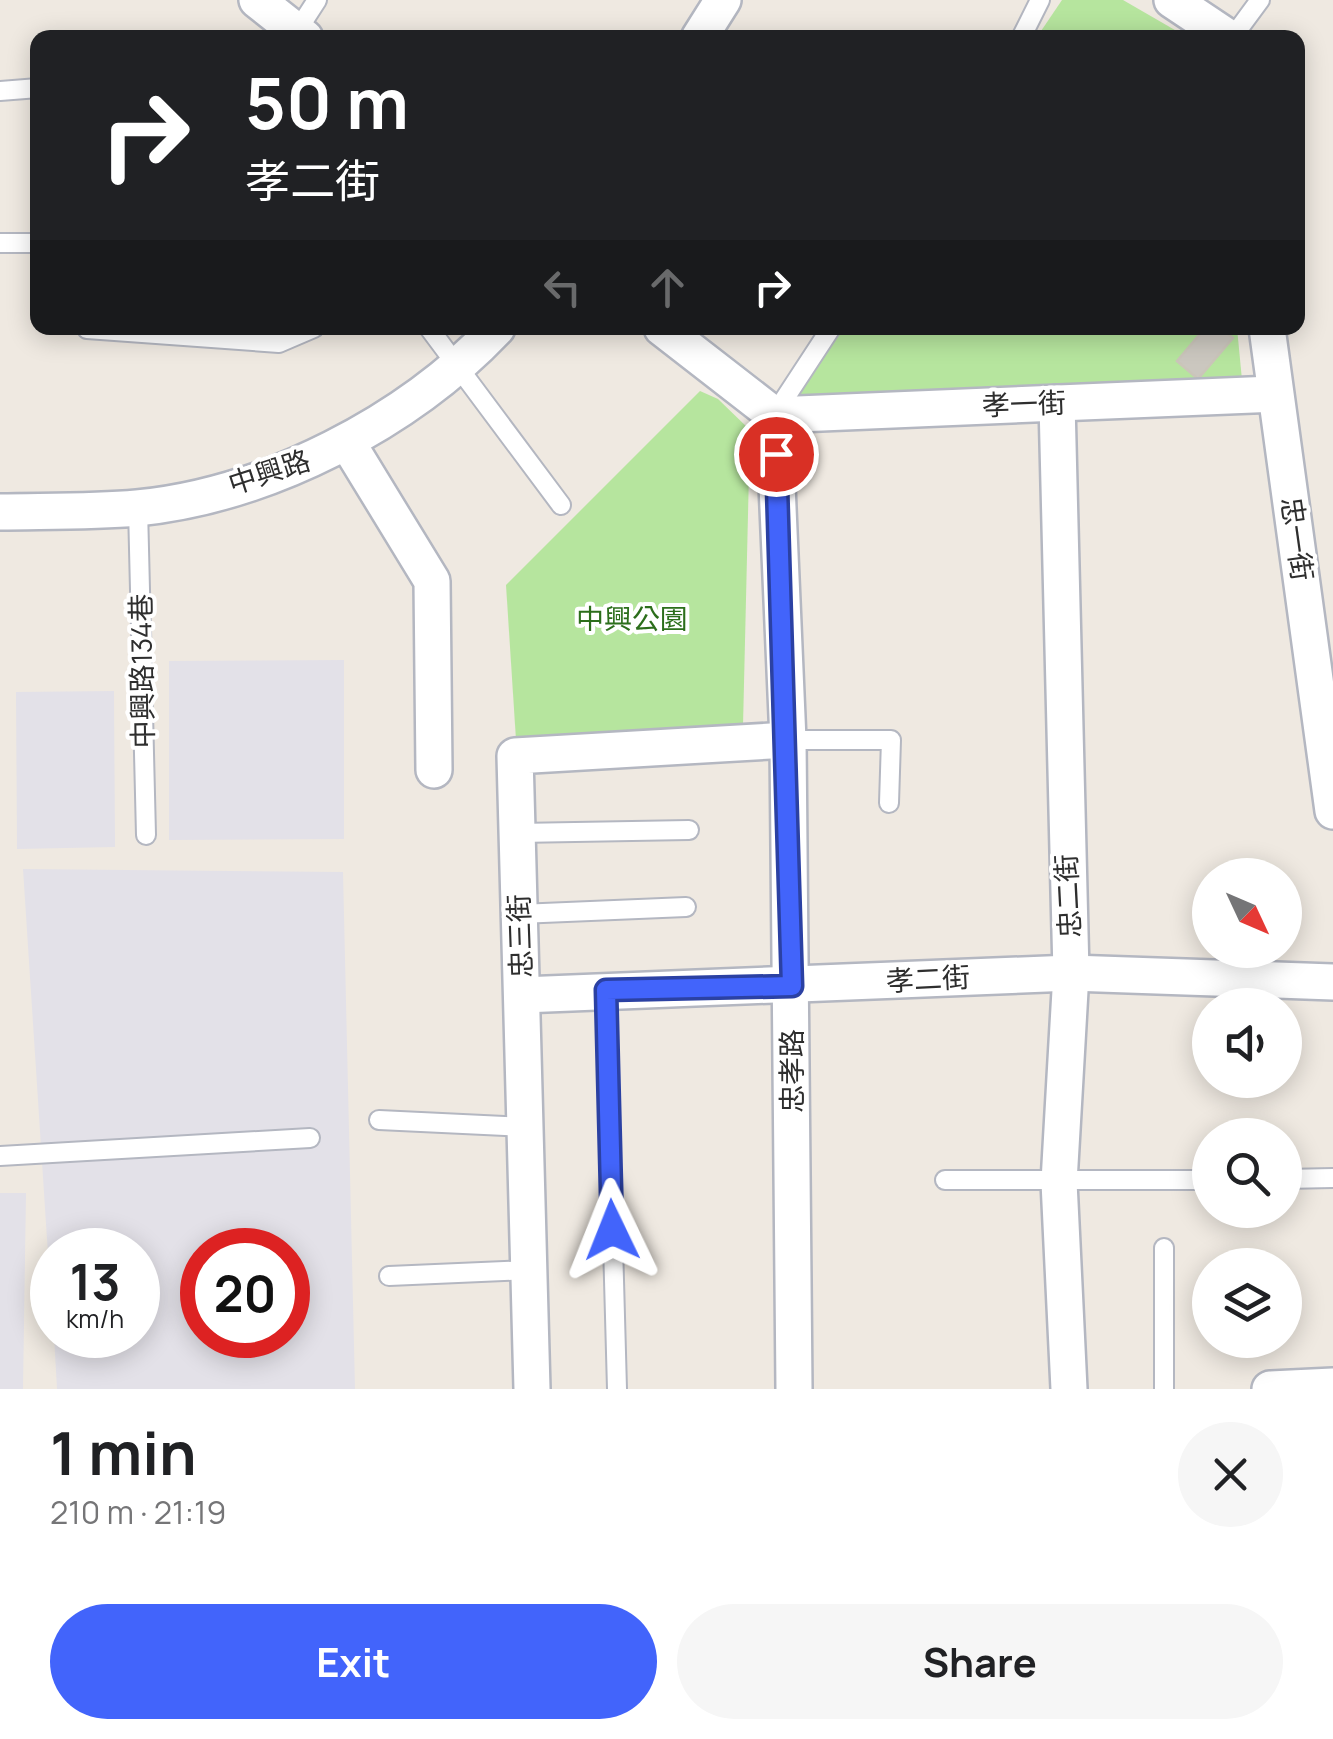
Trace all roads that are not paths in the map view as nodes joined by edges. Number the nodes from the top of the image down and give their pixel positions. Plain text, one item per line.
1 (258, 0) edge
2 (317, 0) edge
3 (723, 0) edge
4 (1040, 0) edge
5 (1172, 0) edge
6 (1260, 0) edge
7 (294, 30) edge
8 (302, 30) edge
9 (704, 30) edge
10 (1025, 30) edge
11 (1218, 30) edge
12 (1236, 30) edge
13 (30, 89) edge
14 (0, 91) edge
15 (0, 242) edge
16 (30, 244) edge
17 (169, 335) edge
18 (298, 335) edge
19 (433, 335) edge
20 (490, 335) edge
21 (671, 335) edge
22 (826, 335) edge
23 (1268, 335) edge
24 (456, 370) junction
25 (1275, 394) junction
26 (1057, 403) junction
27 (774, 415) junction
28 (347, 442) junction
29 (560, 505) dead end
30 (138, 508) junction
31 (0, 512) edge
32 (788, 740) junction
33 (434, 770) dead end
34 (890, 804) dead end
35 (1333, 811) edge
36 (688, 830) dead end
37 (518, 834) junction
38 (146, 835) dead end
39 (686, 907) dead end
40 (519, 914) junction
41 (1071, 972) junction
42 (1333, 982) edge
43 (792, 986) junction
44 (606, 990) junction
45 (522, 995) junction
46 (380, 1120) dead end
47 (526, 1127) junction
48 (310, 1138) dead end
49 (1, 1156) edge
50 (1333, 1178) edge
51 (1302, 1179) edge
52 (945, 1180) dead end
53 (1192, 1180) edge
54 (1059, 1182) junction
55 (1164, 1248) dead end
56 (529, 1270) junction
57 (389, 1276) dead end
58 (1333, 1386) edge
59 (532, 1389) edge
60 (616, 1389) edge
61 (794, 1389) edge
62 (1069, 1389) edge
63 (1164, 1389) edge
64 (1270, 1389) edge

1 - 7 street
2 - 8 lane
3 - 9 street
4 - 10 lane
5 - 11 street
6 - 12 lane
13 - 14 lane
15 - 16 lane
17 - 18 lane
19 - 24 lane
20 - 24 street, 中興路
21 - 27 street
22 - 27 lane
23 - 25 street, 忠一街
24 - 28 street, 中興路
24 - 29 lane
25 - 26 street, 孝一街
25 - 35 street, 忠一街
26 - 27 street, 孝一街
26 - 41 street, 忠二街
27 - 32 street, 忠孝路
28 - 30 street, 中興路
28 - 33 street
30 - 31 street, 中興路
30 - 38 lane, 中興路134巷
32 - 34 lane
32 - 37 street, 忠三街
32 - 43 street, 忠孝路
36 - 37 lane
37 - 40 street, 忠三街
39 - 40 lane
40 - 45 street, 忠三街
41 - 42 street, 孝二街
41 - 43 street, 孝二街
41 - 54 street, 忠二街
43 - 44 street, 孝二街
43 - 61 street, 忠孝路
44 - 45 street, 孝二街
44 - 60 lane
45 - 47 street, 忠三街
46 - 47 lane
47 - 56 street, 忠三街
48 - 49 lane
50 - 51 lane
52 - 54 lane
53 - 54 lane
54 - 62 street, 忠二街
55 - 63 lane
56 - 57 lane
56 - 59 street, 忠三街
58 - 64 street

